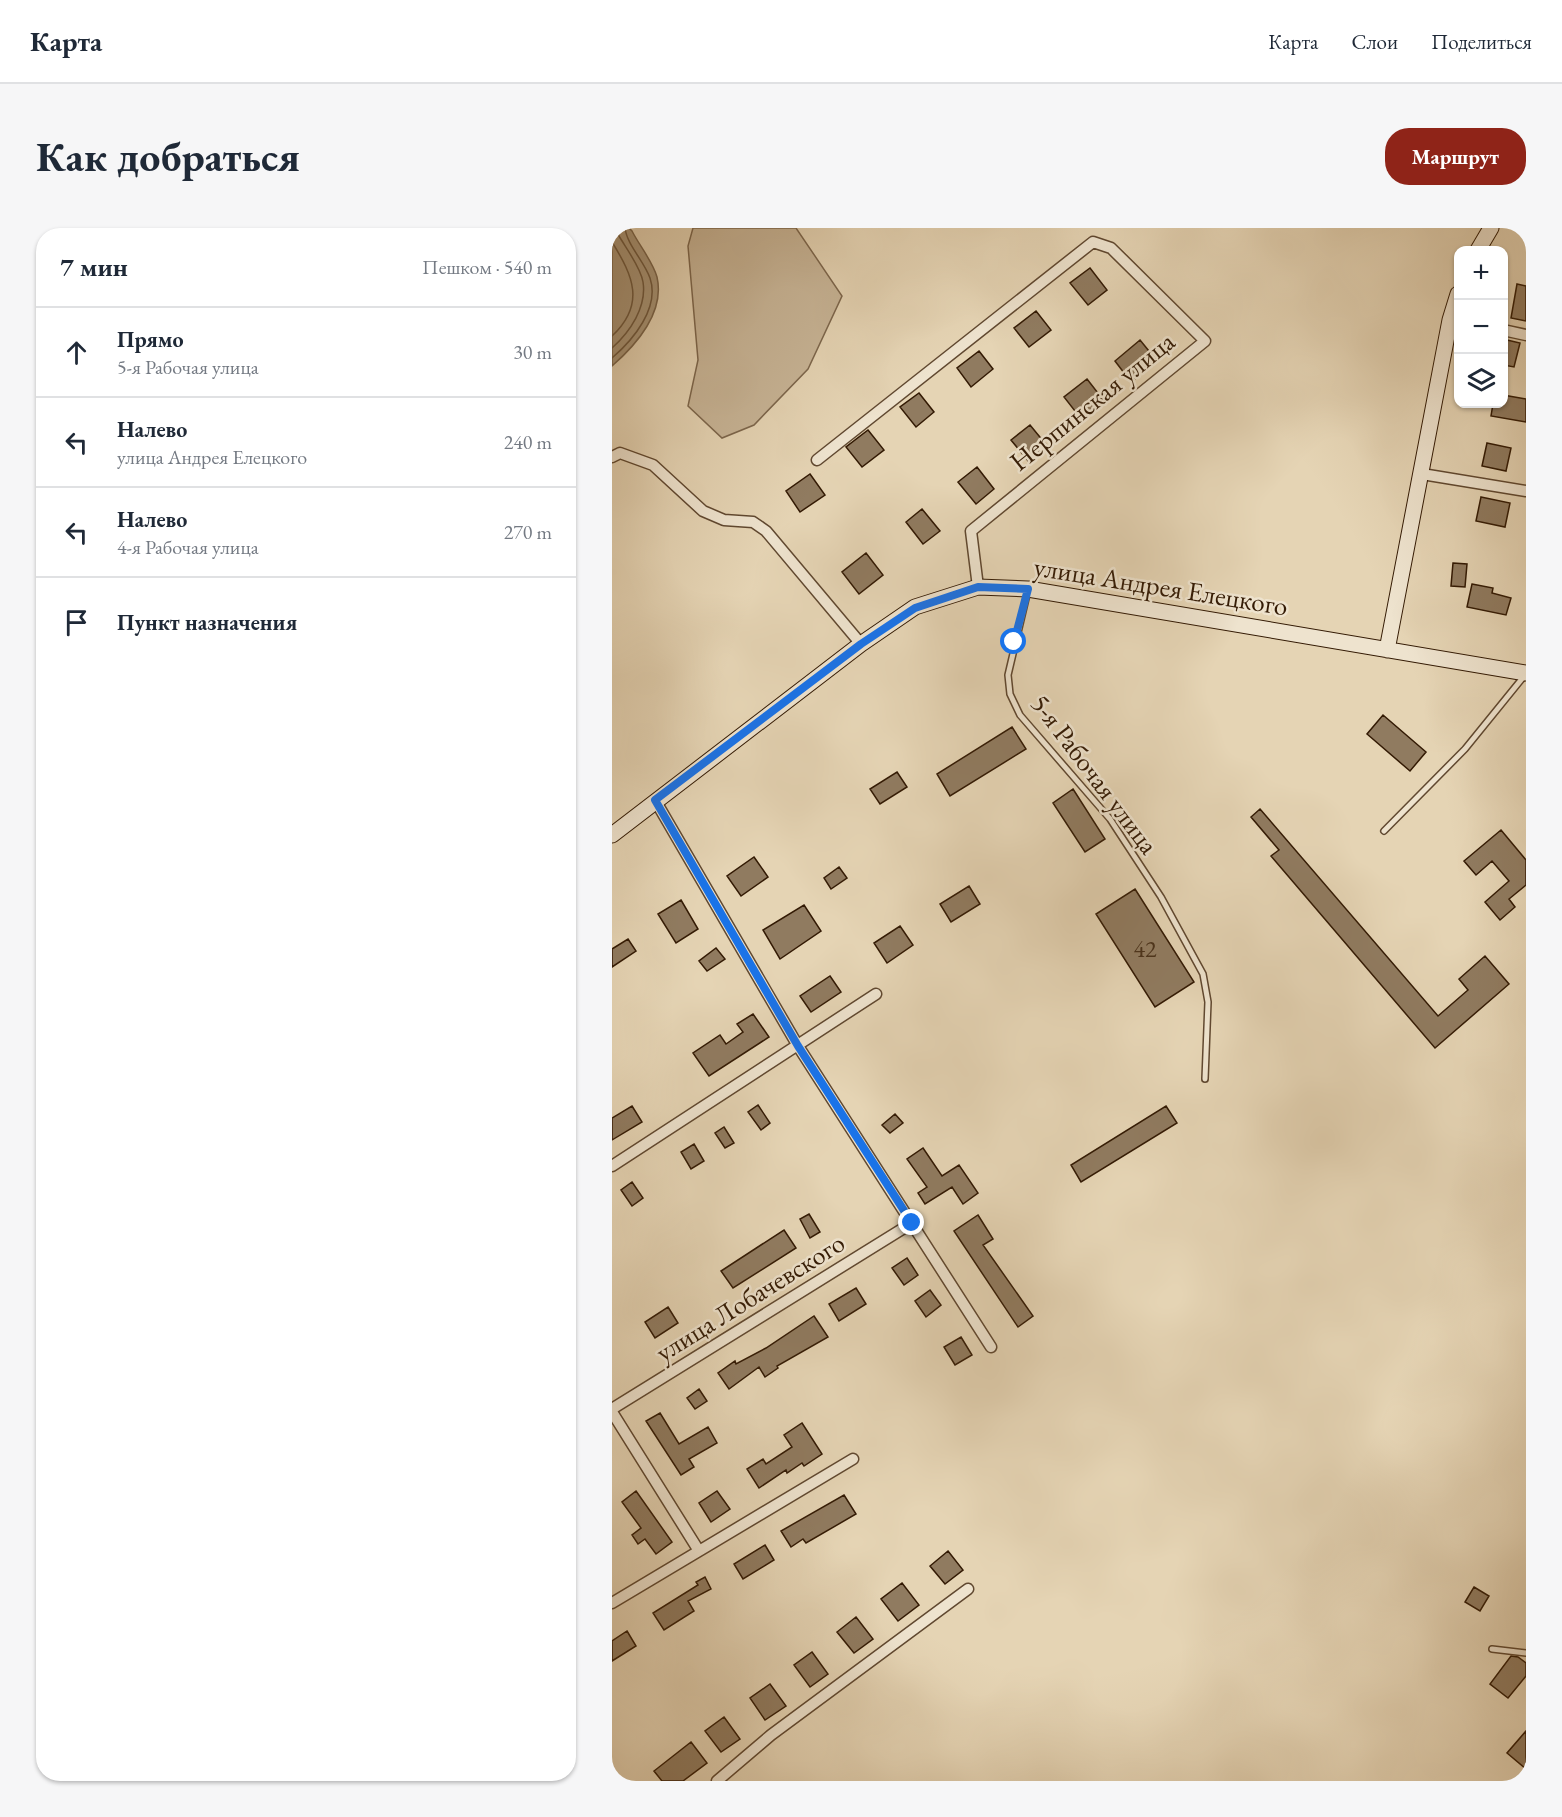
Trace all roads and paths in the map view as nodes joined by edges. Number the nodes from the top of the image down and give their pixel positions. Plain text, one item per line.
1 (1491, 228) edge
2 (1480, 246) edge
3 (1454, 320) edge
4 (1508, 331) edge
5 (1526, 335) edge
6 (612, 457) edge
7 (818, 460) dead end
8 (1422, 474) junction
9 (1526, 492) edge
10 (978, 587) junction
11 (1028, 589) junction
12 (861, 644) junction
13 (1387, 650) junction
14 (1526, 674) edge
15 (655, 800) junction
16 (1384, 831) dead end
17 (612, 835) edge
18 (876, 994) dead end
19 (798, 1046) junction
20 (1206, 1079) dead end
21 (612, 1166) edge
22 (912, 1223) junction
23 (991, 1347) dead end
24 (612, 1410) edge
25 (853, 1459) dead end
26 (699, 1551) junction
27 (968, 1589) dead end
28 (612, 1603) edge
29 (1492, 1649) dead end
30 (1526, 1653) edge
31 (717, 1781) edge

1 - 2 main road
3 - 8 main road
4 - 5 street
6 - 12 street
7 - 10 street, Нерпинская улица
8 - 9 street
8 - 13 main road
10 - 11 main road, улица Андрея Елецкого
10 - 12 main road, улица Андрея Елецкого
11 - 13 main road, улица Андрея Елецкого
11 - 20 lane, 5-я Рабочая улица
12 - 15 main road, улица Андрея Елецкого
13 - 14 main road, улица Андрея Елецкого
14 - 16 lane
15 - 17 main road, улица Андрея Елецкого
15 - 19 street
18 - 19 street
19 - 21 street
19 - 22 street
22 - 23 street
22 - 24 street, улица Лобачевского
24 - 26 street
25 - 26 street
26 - 28 street
27 - 31 street
29 - 30 lane

